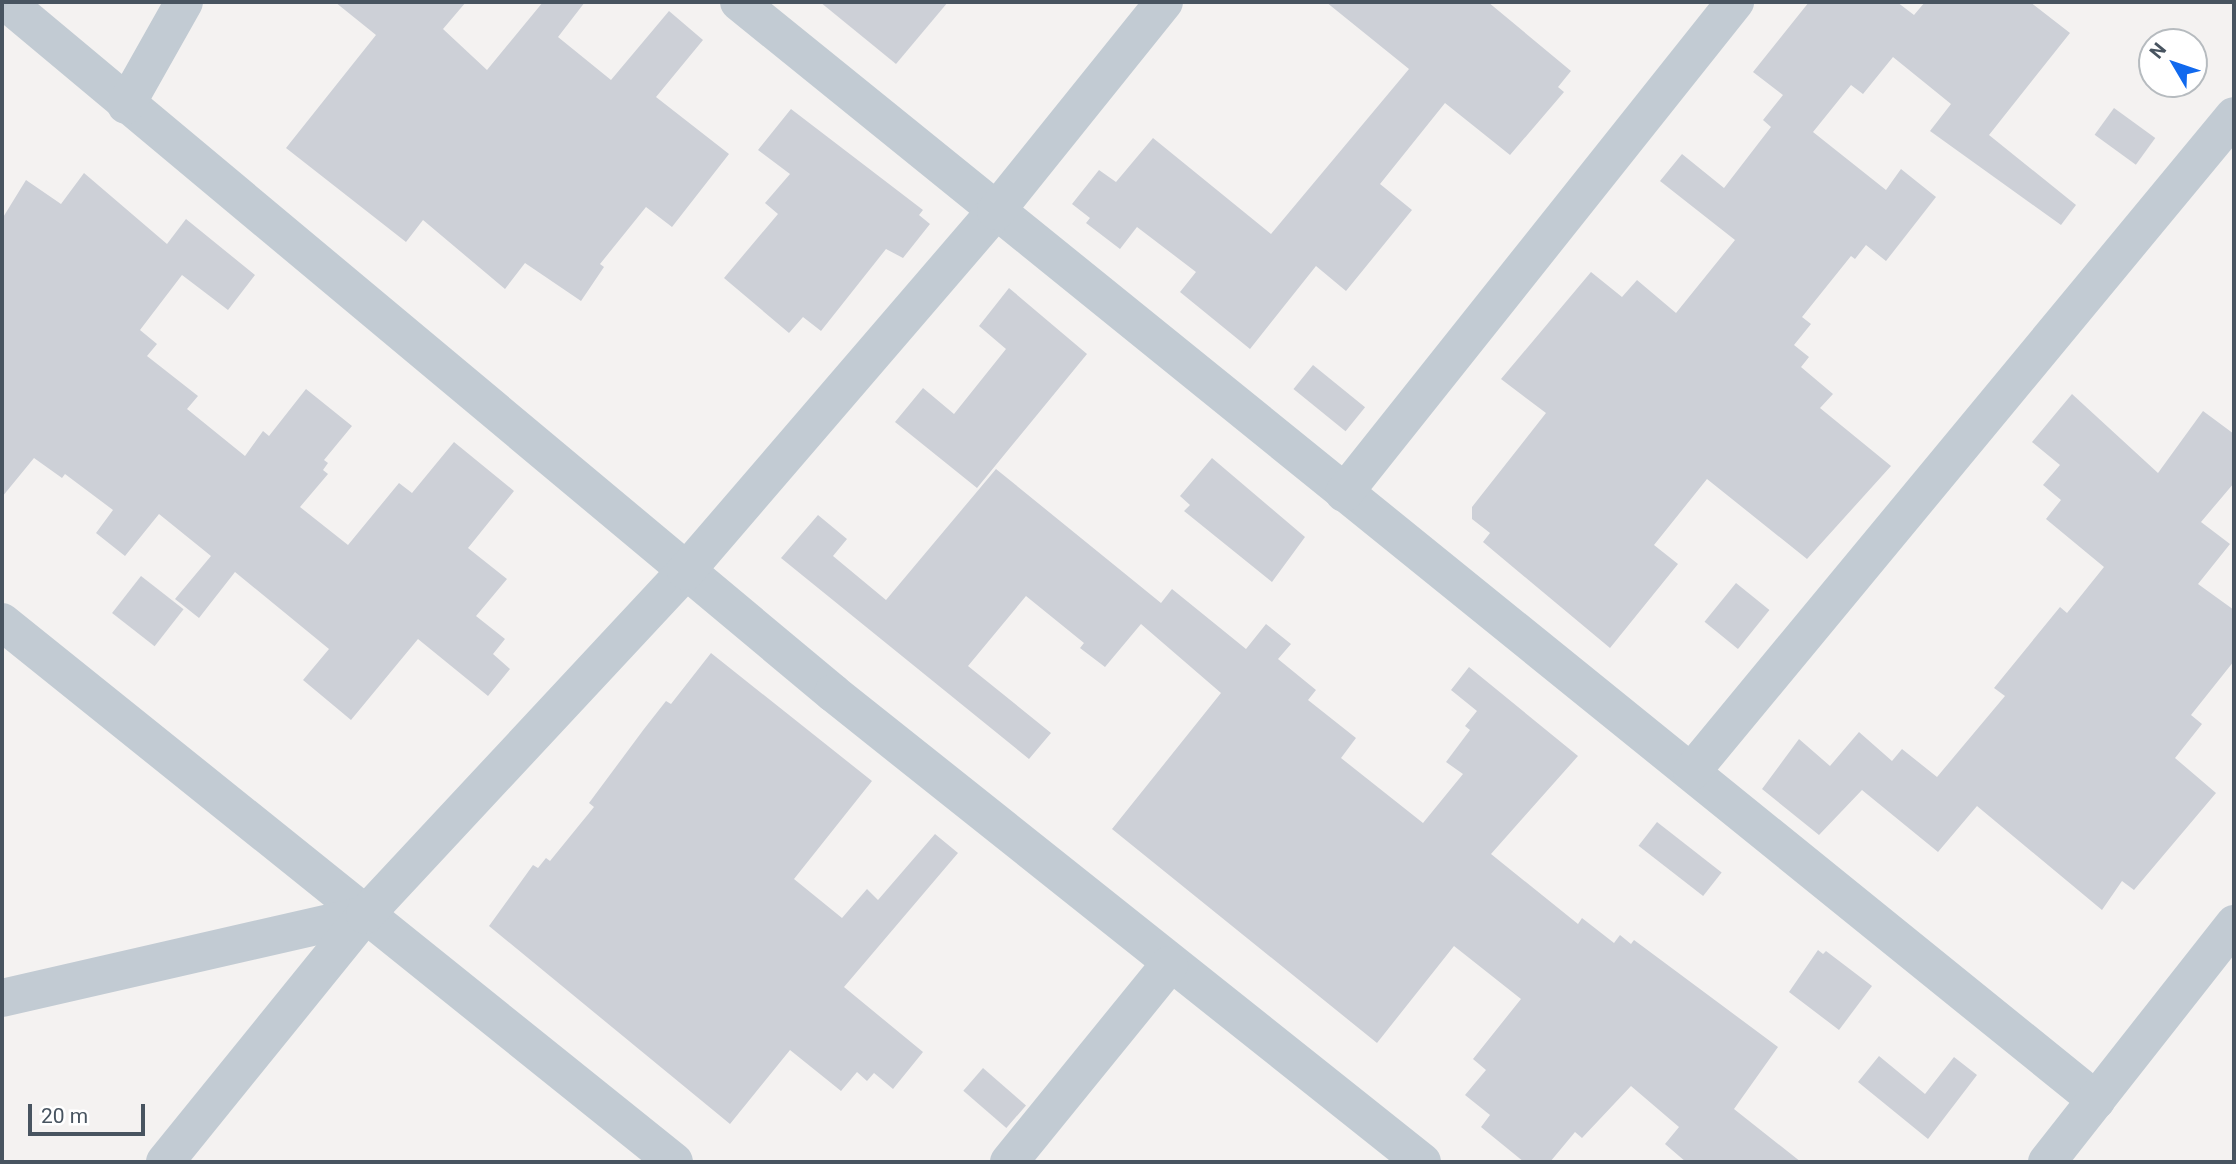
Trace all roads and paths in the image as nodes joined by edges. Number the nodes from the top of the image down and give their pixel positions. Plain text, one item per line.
1 (6, 2) edge
2 (184, 2) edge
3 (739, 2) edge
4 (1164, 2) edge
5 (1735, 2) edge
6 (126, 105) junction
7 (2234, 116) edge
8 (996, 211) junction
9 (1344, 493) junction
10 (686, 571) junction
11 (2, 622) edge
12 (1692, 771) junction
13 (365, 915) junction
14 (2234, 924) edge
15 (1169, 965) junction
16 (2, 998) edge
17 (2096, 1100) junction
18 (165, 1162) edge
19 (674, 1162) edge
20 (1009, 1162) edge
21 (1422, 1162) edge
22 (2047, 1162) edge

1 - 6 street
2 - 6 street
3 - 8 street
4 - 8 street
5 - 9 street
6 - 10 street
7 - 12 street
8 - 9 street
8 - 10 street
9 - 12 street
10 - 13 street
10 - 15 street
11 - 13 street
12 - 17 street
13 - 16 street
13 - 18 street
13 - 19 street
14 - 17 street
15 - 20 street
15 - 21 street
17 - 22 street

